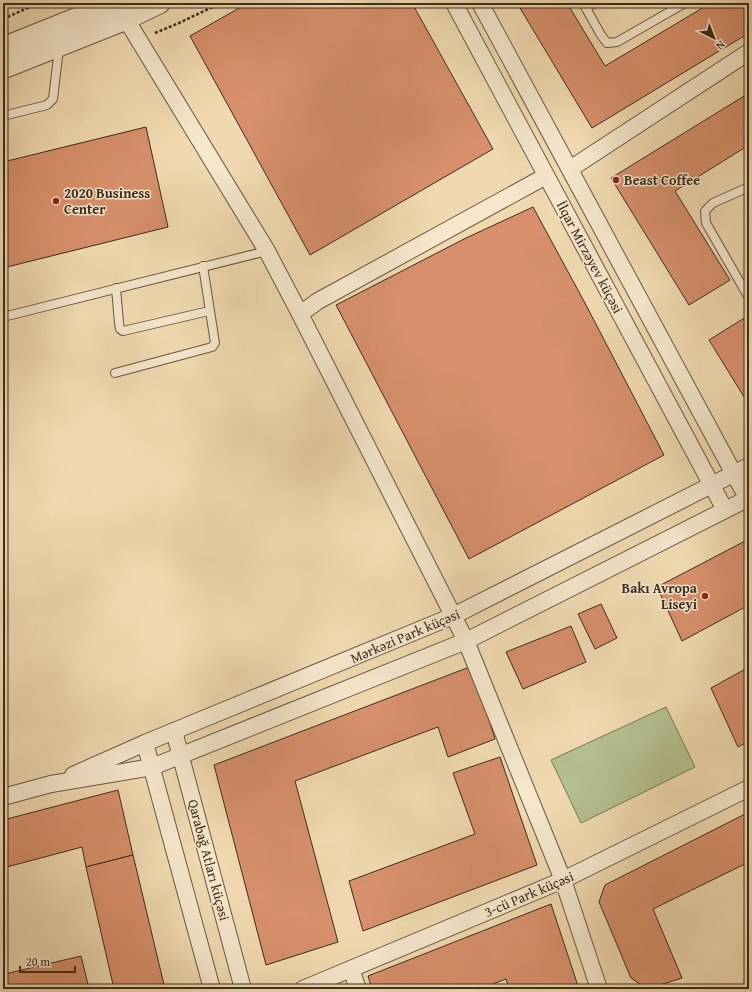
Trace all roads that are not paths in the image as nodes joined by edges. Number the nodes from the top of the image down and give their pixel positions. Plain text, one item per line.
1 (159, 3) edge
2 (454, 3) edge
3 (480, 3) edge
4 (595, 3) edge
5 (685, 3) edge
6 (585, 6) edge
7 (121, 11) edge
8 (59, 46) junction
9 (3, 48) edge
10 (749, 52) edge
11 (3, 68) edge
12 (3, 116) edge
13 (570, 168) junction
14 (546, 176) junction
15 (749, 187) edge
16 (267, 251) junction
17 (203, 266) junction
18 (116, 288) junction
19 (749, 298) edge
20 (209, 311) junction
21 (300, 314) junction
22 (3, 317) edge
23 (115, 374) dead end
24 (749, 466) edge
25 (734, 474) junction
26 (712, 486) junction
27 (748, 498) edge
28 (725, 510) junction
29 (453, 616) junction
30 (466, 641) junction
31 (174, 731) junction
32 (145, 742) junction
33 (182, 755) junction
34 (152, 767) junction
35 (51, 784) junction
36 (749, 788) edge
37 (3, 796) edge
38 (563, 880) junction
39 (351, 969) junction
40 (212, 989) edge
41 (243, 989) edge
42 (303, 989) edge
43 (358, 989) edge
44 (599, 989) edge

1 - 7 street
2 - 14 street, İlqar Mirzəyev küçəsi
3 - 13 street, İlqar Mirzəyev küçəsi
4 - 6 lane
5 - 6 lane
7 - 8 street
7 - 9 street
7 - 16 street
8 - 11 street
8 - 12 lane
10 - 13 street
13 - 25 street, İlqar Mirzəyev küçəsi
14 - 21 street
14 - 26 street, İlqar Mirzəyev küçəsi
15 - 19 lane
16 - 17 lane
16 - 21 street
17 - 18 lane
17 - 20 lane
18 - 20 lane
18 - 22 lane
20 - 23 lane
21 - 29 street
24 - 25 street, Mərkəzi Park küçəsi
25 - 26 street, Mərkəzi Park küçəsi
25 - 27 street, İlqar Mirzəyev küçəsi
26 - 28 street, İlqar Mirzəyev küçəsi
26 - 29 street, Mərkəzi Park küçəsi
27 - 28 street, Mərkəzi Park küçəsi
28 - 30 street, Mərkəzi Park küçəsi
29 - 30 street
29 - 31 street, Mərkəzi Park küçəsi
30 - 33 street, Mərkəzi Park küçəsi
30 - 38 street
31 - 32 street, Mərkəzi Park küçəsi
31 - 33 street, Qarabağ Atları küçəsi
32 - 34 street
32 - 35 street, Mərkəzi Park küçəsi
33 - 34 street, Mərkəzi Park küçəsi
33 - 41 street, Qarabağ Atları küçəsi
34 - 35 street, Mərkəzi Park küçəsi
34 - 40 street
35 - 37 street, Mərkəzi Park küçəsi
36 - 38 street, 3-cü Park küçəsi
38 - 39 street, 3-cü Park küçəsi
38 - 44 street
39 - 42 street, 3-cü Park küçəsi
39 - 43 street

